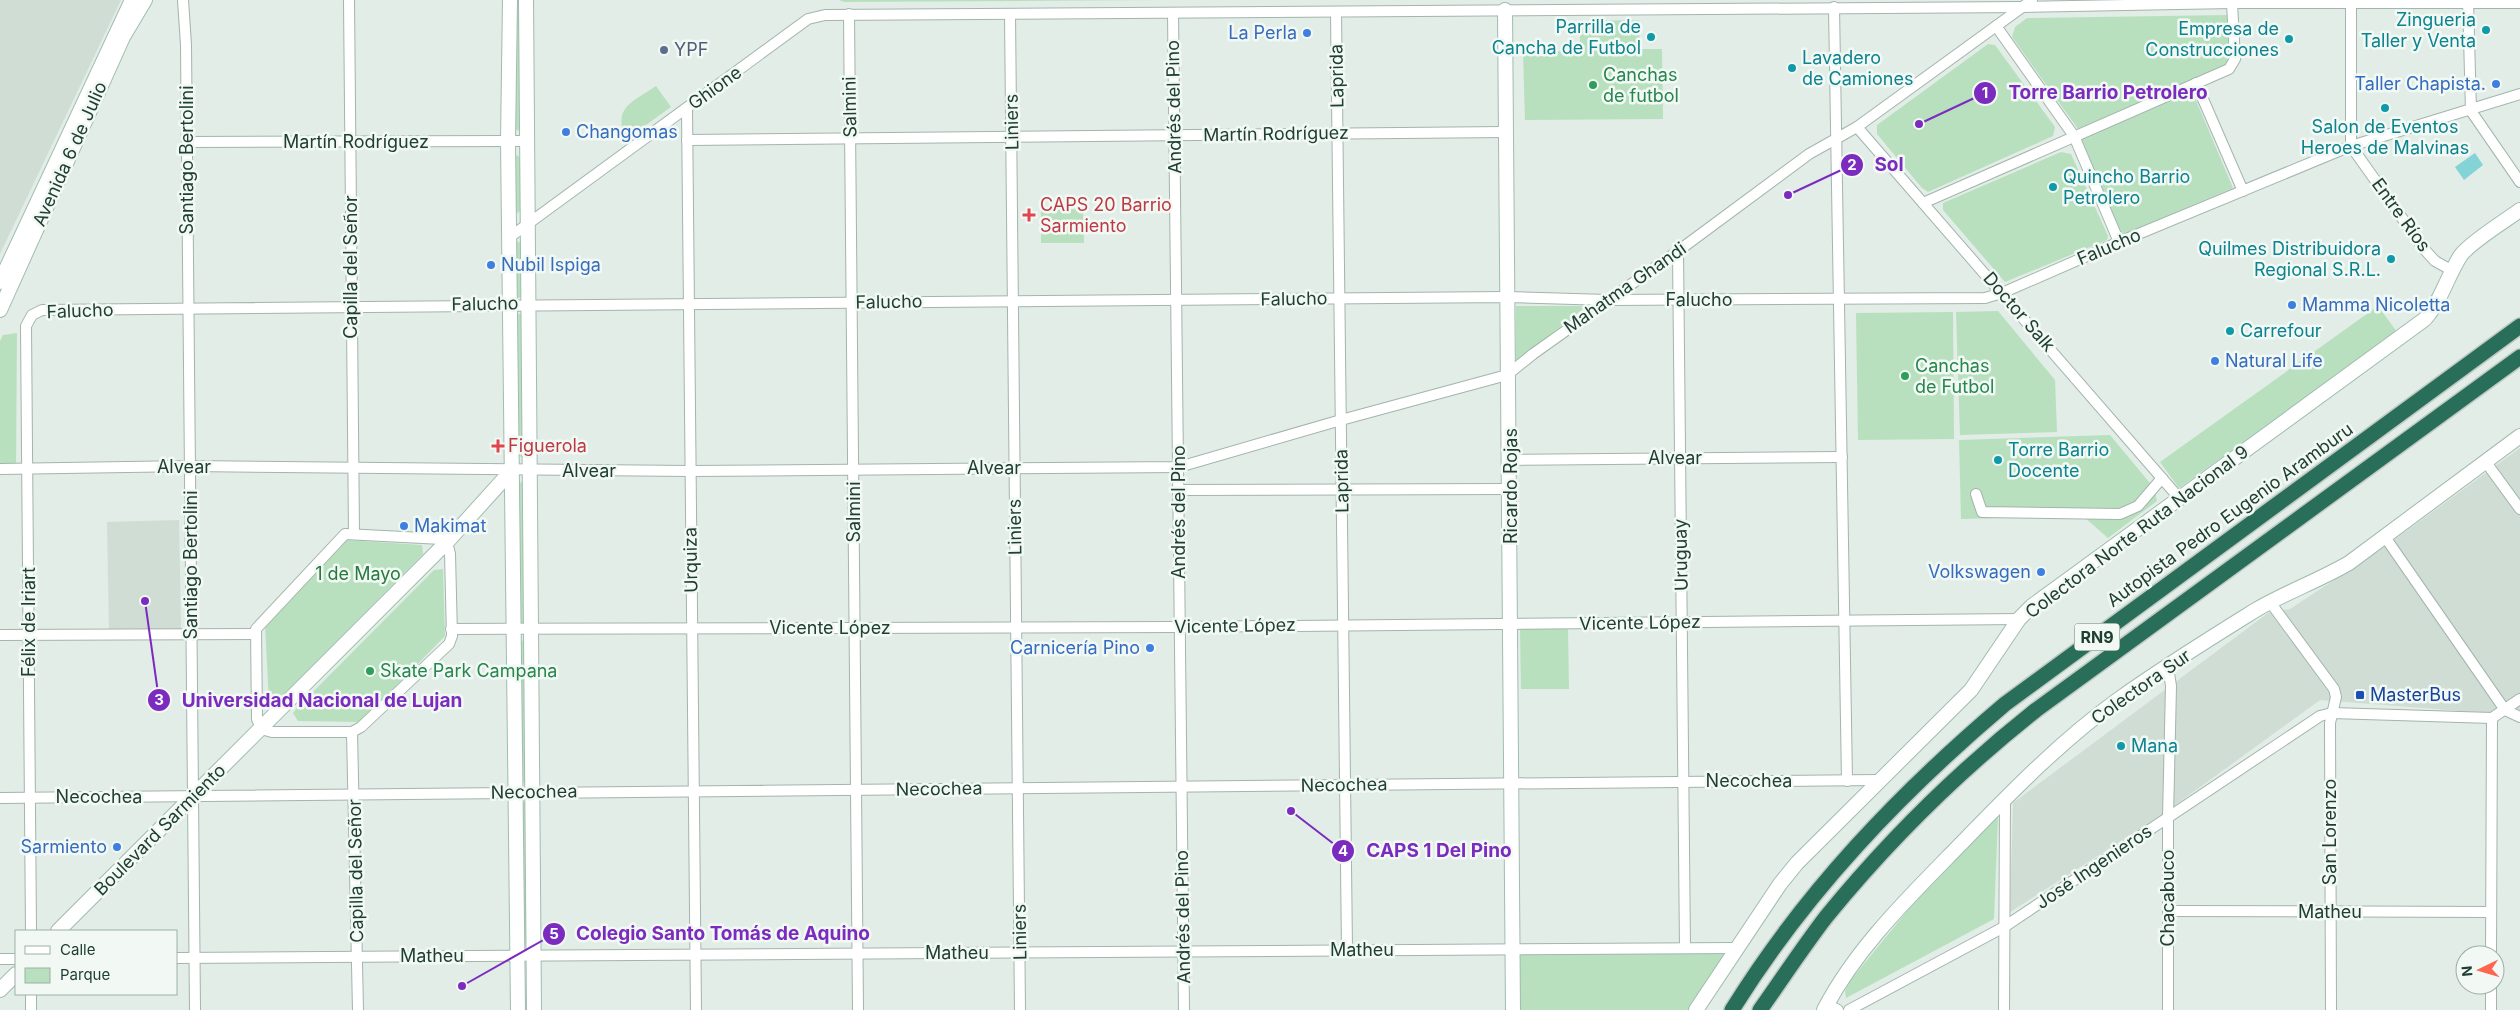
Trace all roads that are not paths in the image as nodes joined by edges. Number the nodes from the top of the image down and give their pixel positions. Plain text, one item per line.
1 (132, 0) edge
2 (145, 0) edge
3 (183, 0) edge
4 (349, 0) edge
5 (510, 0) edge
6 (526, 0) edge
7 (2032, 0) edge
8 (2468, 2) edge
9 (2232, 3) junction
10 (2350, 4) junction
11 (2520, 4) edge
12 (2022, 7) junction
13 (1834, 8) junction
14 (1506, 10) junction
15 (1336, 12) junction
16 (1172, 13) junction
17 (849, 14) junction
18 (1010, 14) junction
19 (1996, 26) junction
20 (2196, 83) junction
21 (2520, 94) edge
22 (687, 109) junction
23 (2471, 111) junction
24 (1857, 127) junction
25 (1506, 132) junction
26 (1338, 134) junction
27 (1174, 135) junction
28 (2074, 136) junction
29 (1012, 137) junction
30 (850, 138) junction
31 (687, 140) junction
32 (526, 141) junction
33 (1836, 141) junction
34 (187, 142) junction
35 (350, 142) junction
36 (508, 142) junction
37 (2351, 146) junction
38 (2520, 182) edge
39 (2243, 191) junction
40 (1923, 203) junction
41 (2520, 210) edge
42 (527, 225) junction
43 (510, 237) junction
44 (2119, 242) junction
45 (1678, 251) junction
46 (2451, 270) junction
47 (0, 282) edge
48 (2002, 293) junction
49 (1508, 297) junction
50 (1339, 298) junction
51 (1839, 299) junction
52 (1176, 300) junction
53 (1607, 300) junction
54 (1678, 300) junction
55 (1013, 301) junction
56 (851, 302) junction
57 (510, 304) junction
58 (527, 304) junction
59 (690, 304) junction
60 (351, 306) junction
61 (189, 308) junction
62 (0, 310) edge
63 (32, 315) joint
64 (2520, 326) edge
65 (2520, 357) edge
66 (1509, 374) junction
67 (1341, 420) junction
68 (2520, 436) edge
69 (1842, 457) junction
70 (1680, 458) junction
71 (1510, 460) junction
72 (2485, 461) junction
73 (191, 466) junction
74 (28, 467) junction
75 (1179, 467) junction
76 (352, 468) junction
77 (1014, 468) junction
78 (0, 469) edge
79 (512, 470) junction
80 (528, 470) junction
81 (854, 470) junction
82 (690, 471) junction
83 (2162, 478) junction
84 (1342, 489) junction
85 (1508, 489) junction
86 (1179, 490) junction
87 (1976, 494) dead end
88 (2180, 499) junction
89 (2520, 509) edge
90 (354, 534) junction
91 (2385, 537) junction
92 (447, 542) junction
93 (2270, 602) junction
94 (2019, 619) junction
95 (1844, 621) junction
96 (1682, 622) junction
97 (1511, 624) junction
98 (1343, 625) junction
99 (1016, 627) junction
100 (1180, 627) junction
101 (854, 628) junction
102 (451, 629) junction
103 (514, 629) junction
104 (530, 629) junction
105 (692, 629) junction
106 (191, 634) junction
107 (256, 634) junction
108 (0, 635) edge
109 (29, 635) junction
110 (2168, 667) junction
111 (2520, 699) edge
112 (2505, 710) junction
113 (2332, 713) junction
114 (2520, 717) edge
115 (2492, 718) junction
116 (262, 729) junction
117 (352, 732) junction
118 (1878, 780) junction
119 (1847, 781) junction
120 (1683, 782) junction
121 (1512, 784) junction
122 (1345, 785) junction
123 (1182, 787) junction
124 (1018, 788) junction
125 (856, 790) junction
126 (694, 791) junction
127 (516, 792) junction
128 (532, 792) junction
129 (354, 795) junction
130 (193, 796) junction
131 (30, 797) junction
132 (0, 798) edge
133 (2005, 799) junction
134 (2168, 818) junction
135 (2168, 911) junction
136 (2330, 912) junction
137 (2491, 912) junction
138 (2004, 927) junction
139 (31, 930) edge
140 (59, 930) edge
141 (2491, 945) edge
142 (1685, 948) junction
143 (1738, 948) junction
144 (1347, 950) junction
145 (1183, 951) junction
146 (1020, 952) junction
147 (857, 953) junction
148 (1513, 954) junction
149 (695, 955) junction
150 (517, 956) junction
151 (533, 956) junction
152 (357, 957) junction
153 (178, 958) edge
154 (194, 958) junction
155 (0, 959) edge
156 (15, 959) edge
157 (15, 975) edge
158 (0, 990) edge
159 (31, 995) edge
160 (2491, 995) edge
161 (1830, 1008) edge
162 (31, 1010) edge
163 (195, 1010) edge
164 (358, 1010) edge
165 (518, 1010) edge
166 (534, 1010) edge
167 (696, 1010) edge
168 (858, 1010) edge
169 (1020, 1010) edge
170 (1184, 1010) edge
171 (1513, 1010) edge
172 (1696, 1010) edge
173 (1732, 1010) edge
174 (1760, 1010) edge
175 (1849, 1010) edge
176 (2004, 1010) edge
177 (2168, 1010) edge
178 (2331, 1010) edge
179 (2491, 1010) edge

1 - 47 street, Avenida 6 de Julio
2 - 62 street, Avenida 6 de Julio
3 - 34 street, Santiago Bertolini
4 - 35 street, Capilla del Señor
5 - 36 street
6 - 32 street
7 - 12 street, Mahatma Ghandi
8 - 10 street, Ghione
8 - 11 street, Ghione
8 - 23 street
9 - 10 street, Ghione
9 - 12 street, Ghione
9 - 20 street
10 - 37 street
12 - 13 street, Ghione
12 - 19 street, Mahatma Ghandi
13 - 14 street, Ghione
13 - 33 street
14 - 15 street, Ghione
14 - 25 street, Ricardo Rojas
14 - 49 street, Ricardo Rojas
15 - 16 street, Ghione
15 - 26 street, Laprida
16 - 18 street, Ghione
16 - 27 street, Andrés del Pino
17 - 18 street, Ghione
17 - 22 street, Ghione
17 - 30 street, Salmini
18 - 29 street, Liniers
19 - 24 street, Mahatma Ghandi
19 - 28 street
20 - 28 street
20 - 39 street
21 - 23 street, Falucho
22 - 31 street, Urquiza
22 - 42 street, Ghione
23 - 37 street, Falucho
23 - 38 street
24 - 33 street, Mahatma Ghandi
24 - 40 street, Doctor Salk
25 - 26 street, Martín Rodríguez
25 - 49 street, Ricardo Rojas
26 - 27 street, Martín Rodríguez
26 - 50 street, Laprida
27 - 29 street, Martín Rodríguez
27 - 52 street, Andrés del Pino
28 - 40 street
28 - 44 street
29 - 30 street, Martín Rodríguez
29 - 55 street, Liniers
30 - 31 street, Martín Rodríguez
30 - 56 street, Salmini
31 - 59 street, Urquiza
32 - 36 street, Martín Rodríguez
32 - 42 street
33 - 45 street, Mahatma Ghandi
33 - 51 street
34 - 35 street, Martín Rodríguez
34 - 61 street, Santiago Bertolini
35 - 36 street, Martín Rodríguez
35 - 60 street, Capilla del Señor
36 - 43 street
37 - 39 street, Falucho
37 - 46 street, Entre Ríos
39 - 44 street, Falucho
40 - 48 street, Doctor Salk
41 - 46 street, Colectora Norte Ruta Nacional 9
42 - 43 street, Ghione
42 - 58 street
43 - 57 street
44 - 48 street, Falucho
45 - 53 street, Mahatma Ghandi
45 - 54 street, Uruguay
46 - 88 street, Colectora Norte Ruta Nacional 9
48 - 51 street, Falucho
48 - 83 street, Doctor Salk
49 - 50 street, Falucho
49 - 53 street, Falucho
49 - 66 street, Ricardo Rojas
50 - 52 street, Falucho
50 - 67 street, Laprida
51 - 54 street, Falucho
51 - 69 street
52 - 55 street, Falucho
52 - 75 street, Andrés del Pino
53 - 54 street, Falucho
53 - 66 street, Mahatma Ghandi
54 - 70 street, Uruguay
55 - 56 street, Falucho
55 - 77 street, Liniers
56 - 59 street, Falucho
56 - 81 street, Salmini
57 - 58 street, Falucho
57 - 60 street, Falucho
57 - 79 street
58 - 59 street, Falucho
58 - 80 street
59 - 82 street, Urquiza
60 - 61 street, Falucho
60 - 76 street, Capilla del Señor
61 - 63 street, Falucho
61 - 73 street, Santiago Bertolini
63 - 74 street, Félix de Iriart
64 - 173 highway, Autopista Pedro Eugenio Aramburu / RN9
65 - 174 highway, RN9
66 - 67 street, Mahatma Ghandi
66 - 71 street, Ricardo Rojas
67 - 75 street, Mahatma Ghandi
67 - 84 street, Laprida
68 - 72 street, Colectora Sur
69 - 70 street, Alvear
69 - 95 street
70 - 71 street, Alvear
70 - 96 street, Uruguay
71 - 85 street, Ricardo Rojas
71 - 97 street, Ricardo Rojas
72 - 89 street
72 - 91 street, Colectora Sur
73 - 74 street, Alvear
73 - 76 street, Alvear
73 - 106 street, Santiago Bertolini
74 - 78 street, Alvear
74 - 109 street, Félix de Iriart
75 - 77 street, Alvear
75 - 86 street, Andrés del Pino
76 - 79 street, Alvear
76 - 90 street, Capilla del Señor
77 - 81 street, Alvear
77 - 99 street, Liniers
79 - 80 street, Alvear
79 - 92 street, Boulevard Sarmiento
79 - 103 street
80 - 82 street, Alvear
80 - 104 street
81 - 82 street, Alvear
81 - 101 street, Salmini
82 - 105 street, Urquiza
83 - 87 street
83 - 88 street, Doctor Salk
84 - 85 street
84 - 86 street
84 - 98 street, Laprida
85 - 97 street, Ricardo Rojas
86 - 100 street, Andrés del Pino
88 - 94 street, Colectora Norte Ruta Nacional 9
90 - 92 street
90 - 107 street
91 - 93 street, Colectora Sur
91 - 112 street
92 - 102 street
92 - 116 street, Boulevard Sarmiento
93 - 110 street, Colectora Sur
93 - 113 street
94 - 95 street, Vicente López
94 - 118 street, Colectora Norte Ruta Nacional 9
95 - 96 street, Vicente López
95 - 119 street
96 - 97 street, Vicente López
96 - 120 street, Uruguay
97 - 98 street, Vicente López
97 - 121 street, Ricardo Rojas
98 - 100 street, Vicente López
98 - 122 street, Laprida
99 - 100 street, Vicente López
99 - 101 street, Vicente López
99 - 124 street, Liniers
100 - 123 street, Andrés del Pino
101 - 105 street, Vicente López
101 - 125 street, Salmini
102 - 103 street, Vicente López
102 - 117 street
103 - 104 street, Vicente López
103 - 127 street
104 - 105 street, Vicente López
104 - 128 street
105 - 126 street, Urquiza
106 - 107 street
106 - 109 street
106 - 130 street, Santiago Bertolini
107 - 116 street
108 - 109 street
109 - 131 street, Félix de Iriart
110 - 133 street, Colectora Sur
110 - 134 street, Chacabuco
111 - 112 street
112 - 114 street
112 - 115 street
113 - 115 street
113 - 134 street, José Ingenieros
113 - 136 street, San Lorenzo
115 - 137 street
116 - 117 street
116 - 130 street, Boulevard Sarmiento
117 - 129 street, Capilla del Señor
118 - 119 street, Necochea
118 - 143 street, Colectora Norte Ruta Nacional 9
119 - 120 street, Necochea
120 - 121 street, Necochea
120 - 142 street, Uruguay
121 - 122 street, Necochea
121 - 148 street, Ricardo Rojas
122 - 123 street, Necochea
122 - 144 street, Laprida
123 - 124 street, Necochea
123 - 145 street, Andrés del Pino
124 - 125 street, Necochea
124 - 146 street, Liniers
125 - 126 street, Necochea
125 - 147 street, Salmini
126 - 128 street, Necochea
126 - 149 street, Urquiza
127 - 128 street, Necochea
127 - 129 street, Necochea
127 - 150 street
128 - 151 street
129 - 130 street, Necochea
129 - 152 street, Capilla del Señor
130 - 131 street, Necochea
130 - 140 street, Boulevard Sarmiento
130 - 154 street, Santiago Bertolini
131 - 132 street, Necochea
131 - 139 street, Félix de Iriart
133 - 138 street
133 - 161 street, Colectora Sur
134 - 135 street, Chacabuco
134 - 138 street, José Ingenieros
135 - 136 street, Matheu
135 - 177 street, Chacabuco
136 - 137 street, Matheu
136 - 178 street, San Lorenzo
137 - 141 street
138 - 175 street, José Ingenieros
138 - 176 street
142 - 143 street, Matheu
142 - 148 street, Matheu
143 - 172 street, Colectora Norte Ruta Nacional 9
144 - 145 street, Matheu
144 - 148 street, Matheu
145 - 146 street, Matheu
145 - 170 street, Andrés del Pino
146 - 147 street, Matheu
146 - 169 street, Liniers
147 - 149 street, Matheu
147 - 168 street, Salmini
148 - 171 street, Ricardo Rojas
149 - 151 street, Matheu
149 - 167 street, Urquiza
150 - 151 street, Matheu
150 - 152 street, Matheu
150 - 165 street
151 - 166 street
152 - 154 street, Matheu
152 - 164 street, Capilla del Señor
153 - 154 street, Matheu
154 - 163 street, Santiago Bertolini
155 - 156 street
157 - 158 street
159 - 162 street
160 - 179 street

